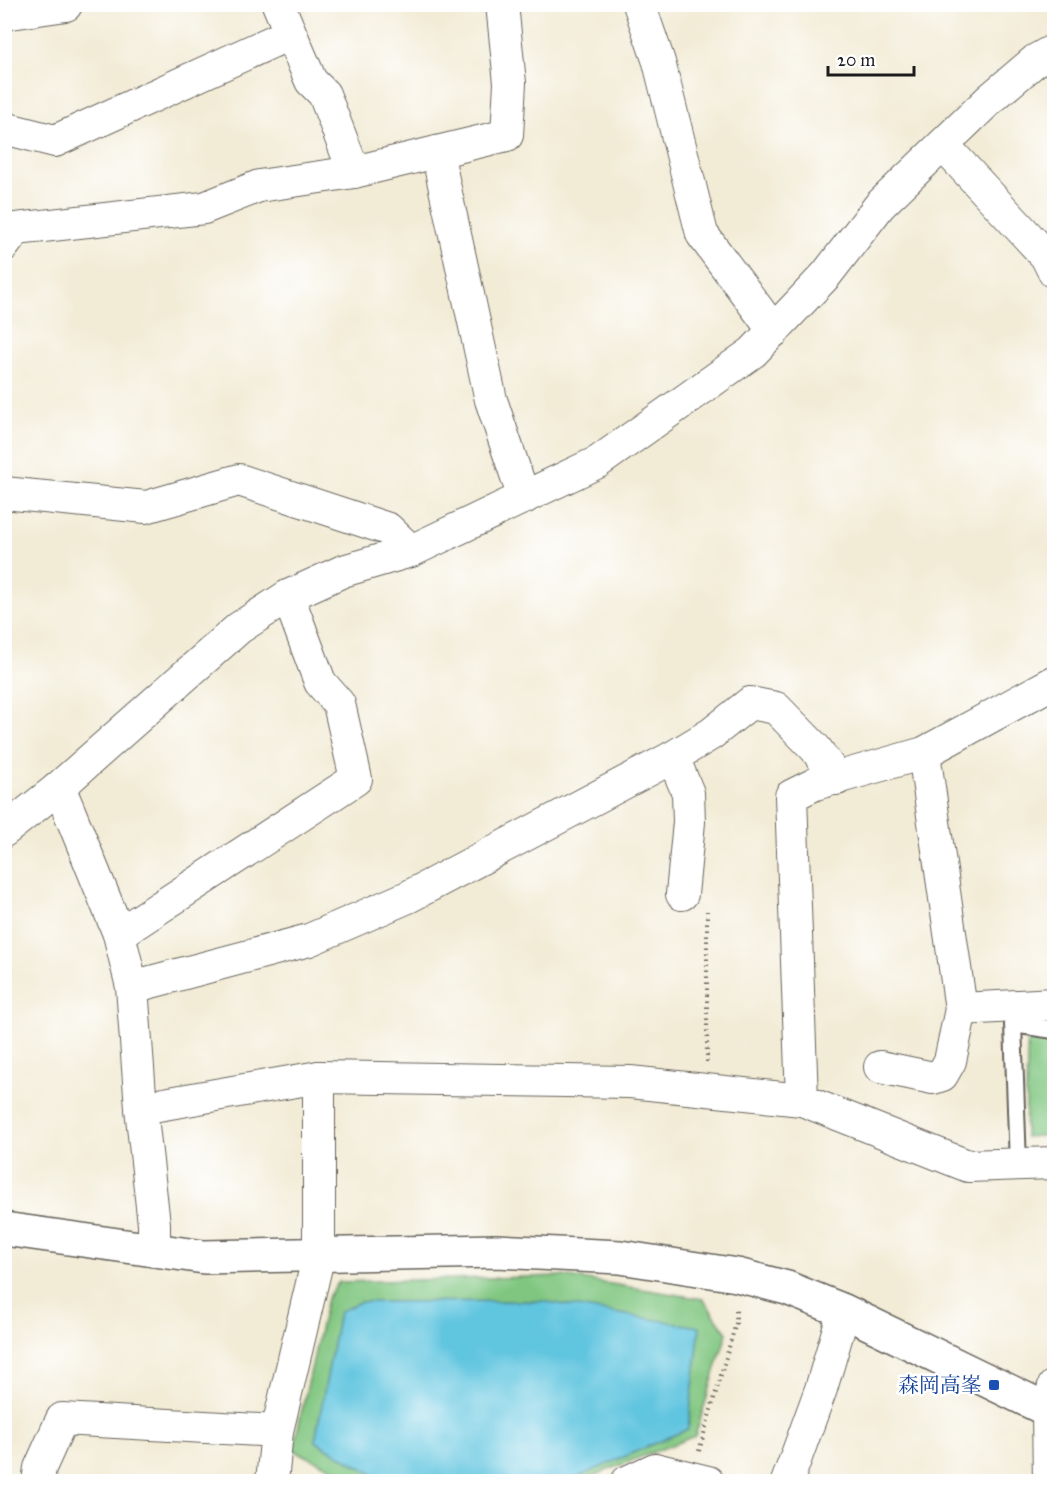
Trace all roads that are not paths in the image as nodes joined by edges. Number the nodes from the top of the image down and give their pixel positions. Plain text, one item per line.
1 (278, 4) edge
2 (502, 4) edge
3 (639, 4) edge
4 (66, 5) edge
5 (4, 15) edge
6 (289, 34) junction
7 (1054, 50) edge
8 (4, 129) edge
9 (943, 145) junction
10 (437, 152) junction
11 (354, 172) junction
12 (4, 245) edge
13 (1054, 272) edge
14 (774, 331) junction
15 (4, 493) edge
16 (524, 498) junction
17 (411, 551) junction
18 (288, 596) junction
19 (1054, 681) edge
20 (924, 753) junction
21 (673, 757) junction
22 (837, 779) junction
23 (57, 789) junction
24 (4, 831) edge
25 (695, 902) road end
26 (119, 933) junction
27 (132, 987) junction
28 (1054, 1004) edge
29 (961, 1009) junction
30 (1054, 1030) edge
31 (880, 1067) dead end
32 (319, 1077) junction
33 (802, 1100) junction
34 (141, 1108) junction
35 (1054, 1163) edge
36 (1018, 1165) junction
37 (4, 1229) edge
38 (154, 1251) junction
39 (319, 1254) junction
40 (844, 1311) junction
41 (1052, 1403) edge
42 (277, 1431) junction
43 (700, 1479) edge
44 (38, 1482) edge
45 (272, 1482) edge
46 (627, 1482) edge
47 (787, 1482) edge
48 (1049, 1482) edge

1 - 6 street
2 - 10 street
3 - 14 street
4 - 5 street
6 - 8 street
6 - 11 street
7 - 9 street
9 - 13 street
9 - 14 street
10 - 11 street
10 - 16 street
11 - 12 street
14 - 16 street
15 - 17 street
16 - 17 street
17 - 18 street
18 - 23 street
18 - 26 street
19 - 20 street
20 - 22 street
20 - 29 street
21 - 22 street
21 - 25 street
21 - 27 street
22 - 33 street
23 - 24 street
23 - 26 street
26 - 27 street
27 - 34 street
28 - 29 street
29 - 31 street
30 - 36 lane
32 - 33 street
32 - 34 street
32 - 39 street
33 - 36 street
34 - 38 street
35 - 36 street
37 - 38 street
38 - 39 street
39 - 40 street
39 - 42 street
40 - 41 street
40 - 47 street
41 - 48 street
42 - 44 street
42 - 45 street
43 - 46 street

